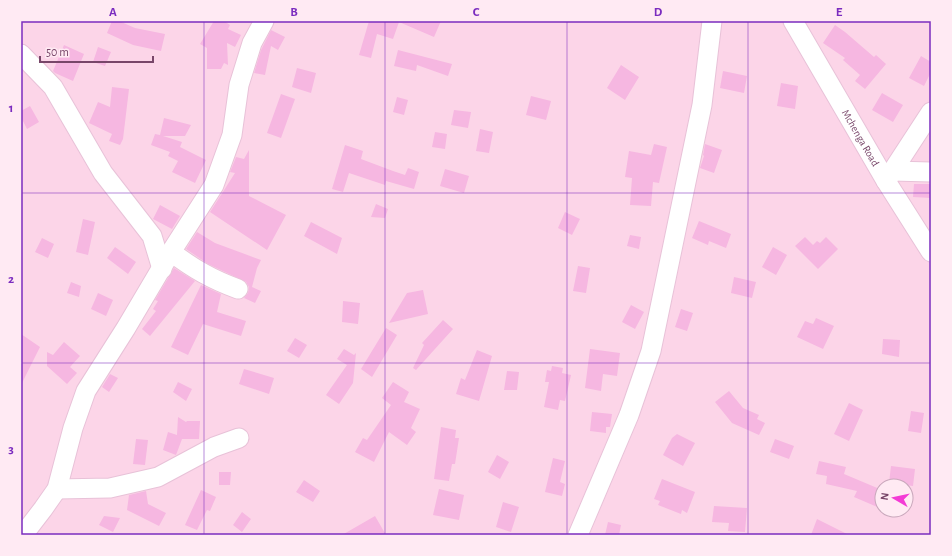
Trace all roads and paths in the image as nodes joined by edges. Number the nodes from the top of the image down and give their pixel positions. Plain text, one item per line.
1 (264, 21) edge
2 (712, 21) edge
3 (793, 21) edge
4 (21, 54) edge
5 (931, 112) edge
6 (931, 172) edge
7 (889, 176) junction
8 (171, 252) junction
9 (931, 252) edge
10 (162, 269) junction
11 (238, 289) dead end
12 (239, 438) dead end
13 (57, 489) junction
14 (23, 535) edge
15 (578, 535) edge

1 - 8 street
2 - 15 street
3 - 7 street, Mchenga Road
4 - 10 street
5 - 7 street
6 - 7 street
7 - 9 street, Mchenga Road
8 - 10 street
8 - 11 street
10 - 13 street
12 - 13 street
13 - 14 street

